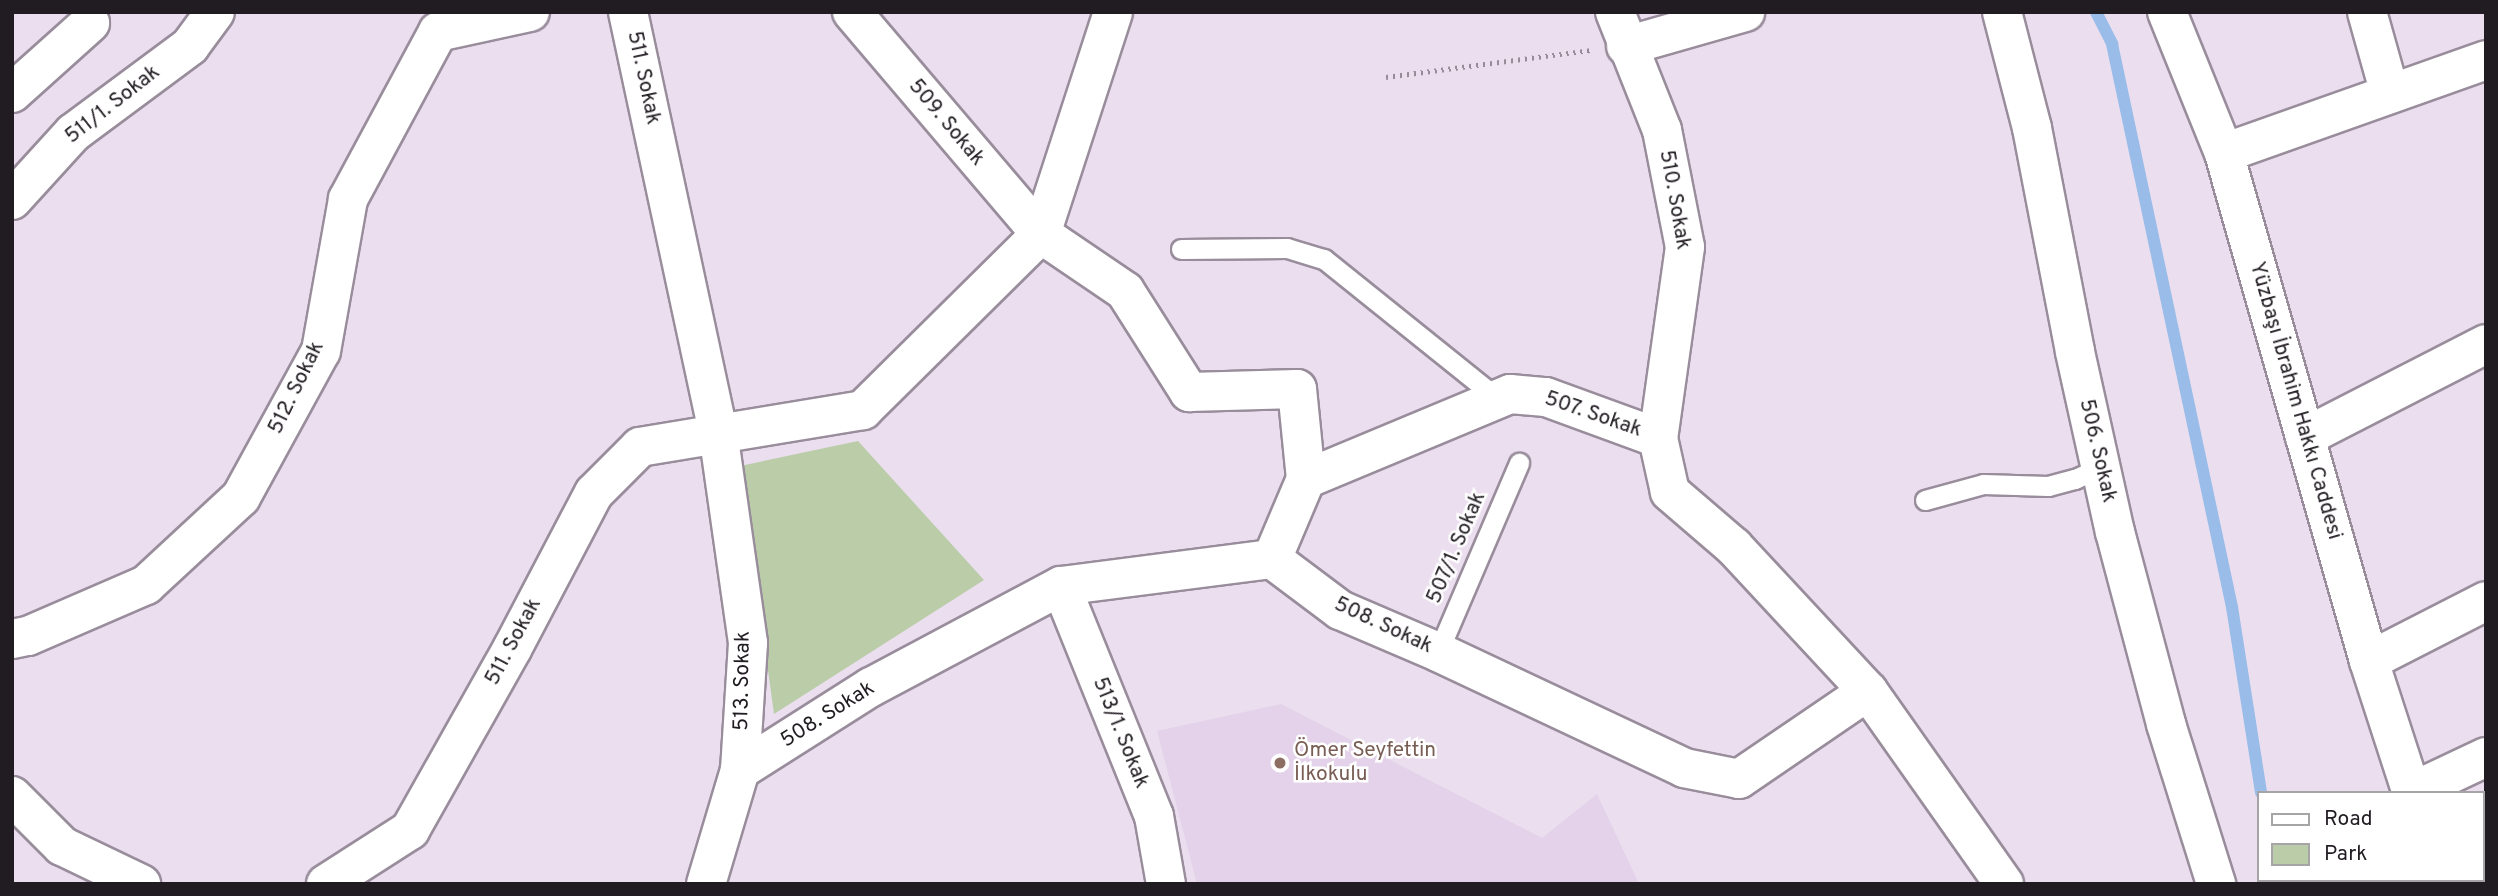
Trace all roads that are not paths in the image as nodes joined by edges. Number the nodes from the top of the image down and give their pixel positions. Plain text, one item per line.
1 (215, 12) edge
2 (530, 12) edge
3 (628, 12) edge
4 (852, 12) edge
5 (1113, 12) edge
6 (1745, 12) edge
7 (2002, 12) edge
8 (2167, 12) edge
9 (2367, 12) edge
10 (90, 23) dead end
11 (1620, 29) edge
12 (2486, 60) edge
13 (12, 93) edge
14 (2390, 94) junction
15 (2224, 153) junction
16 (12, 200) edge
17 (1041, 234) junction
18 (1181, 248) dead end
19 (2486, 344) edge
20 (1498, 399) junction
21 (718, 432) junction
22 (2305, 437) junction
23 (1658, 438) junction
24 (1518, 463) dead end
25 (2101, 467) junction
26 (1307, 479) junction
27 (1925, 500) dead end
28 (1272, 559) junction
29 (1061, 586) junction
30 (2486, 601) edge
31 (12, 639) edge
32 (1438, 652) junction
33 (2369, 661) junction
34 (1867, 691) junction
35 (2486, 757) edge
36 (740, 770) junction
37 (2412, 791) edge
38 (2414, 791) edge
39 (12, 796) edge
40 (141, 884) edge
41 (326, 884) edge
42 (706, 884) edge
43 (1166, 884) edge
44 (2004, 884) edge
45 (2216, 884) edge

1 - 16 street, 511/1. Sokak
2 - 31 street, 512. Sokak
3 - 21 street, 511. Sokak
4 - 17 street, 509. Sokak
5 - 17 street
6 - 11 street
7 - 25 street, 506. Sokak
8 - 15 street, Yüzbaşı İbrahim Hakkı Caddesi
9 - 14 street
10 - 13 street
11 - 23 street, 510. Sokak
12 - 14 street
14 - 15 street
15 - 22 street, Yüzbaşı İbrahim Hakkı Caddesi
17 - 21 street, 511. Sokak
17 - 26 street
18 - 20 lane
19 - 22 street
20 - 23 street, 507. Sokak
20 - 26 street, 507. Sokak
21 - 36 street, 513. Sokak
21 - 41 street, 511. Sokak
22 - 33 street, Yüzbaşı İbrahim Hakkı Caddesi
23 - 34 street, 507. Sokak
24 - 32 lane, 507/1. Sokak
25 - 27 lane
25 - 45 street, 506. Sokak
26 - 28 street
28 - 29 street, 508. Sokak
28 - 32 street, 508. Sokak
29 - 36 street, 508. Sokak
29 - 43 street, 513/1. Sokak
30 - 33 street
32 - 34 street, 508. Sokak
33 - 37 street, Yüzbaşı İbrahim Hakkı Caddesi
34 - 44 street, 507. Sokak
35 - 38 street
36 - 42 street, 513. Sokak
39 - 40 street

